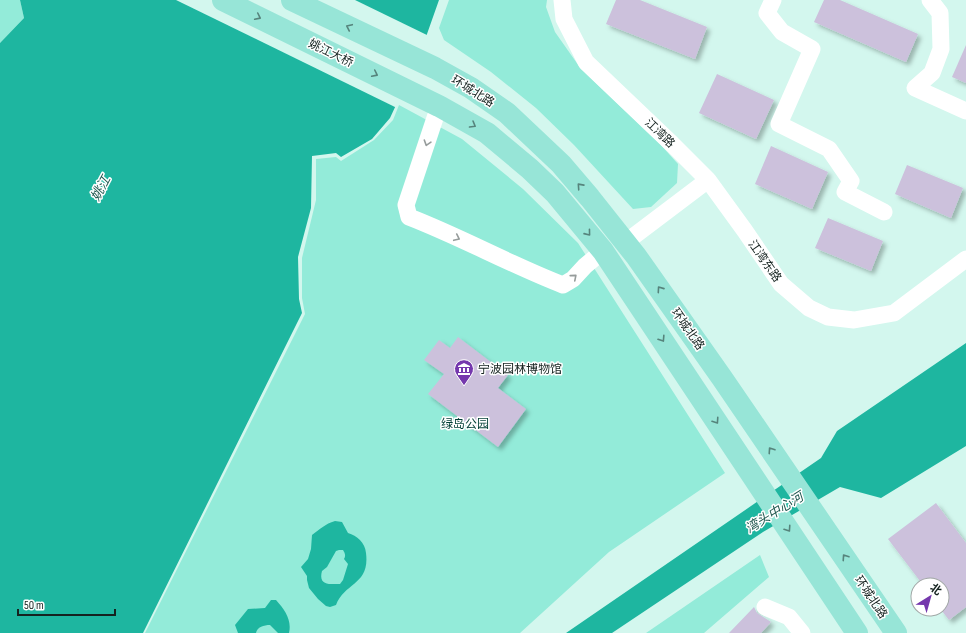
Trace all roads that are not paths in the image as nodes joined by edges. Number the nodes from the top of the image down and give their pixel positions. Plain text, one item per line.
1 (223, 0) edge
2 (292, 0) edge
3 (562, 0) edge
4 (773, 0) edge
5 (930, 0) edge
6 (439, 106) junction
7 (966, 111) edge
8 (708, 180) junction
9 (884, 212) dead end
10 (626, 242) junction
11 (603, 251) junction
12 (966, 259) edge
13 (765, 607) dead end
14 (853, 626) edge
15 (802, 633) edge
16 (896, 633) edge

1 -> 6 main road, 姚江大桥
10 -> 2 main road, 环城北路
3 - 8 street, 江湾路
4 - 9 street
5 - 7 street
6 -> 11 main road
6 -> 11 street
8 - 10 street
8 - 12 street, 江湾东路
16 -> 10 main road, 环城北路
11 -> 14 main road
13 - 15 street

